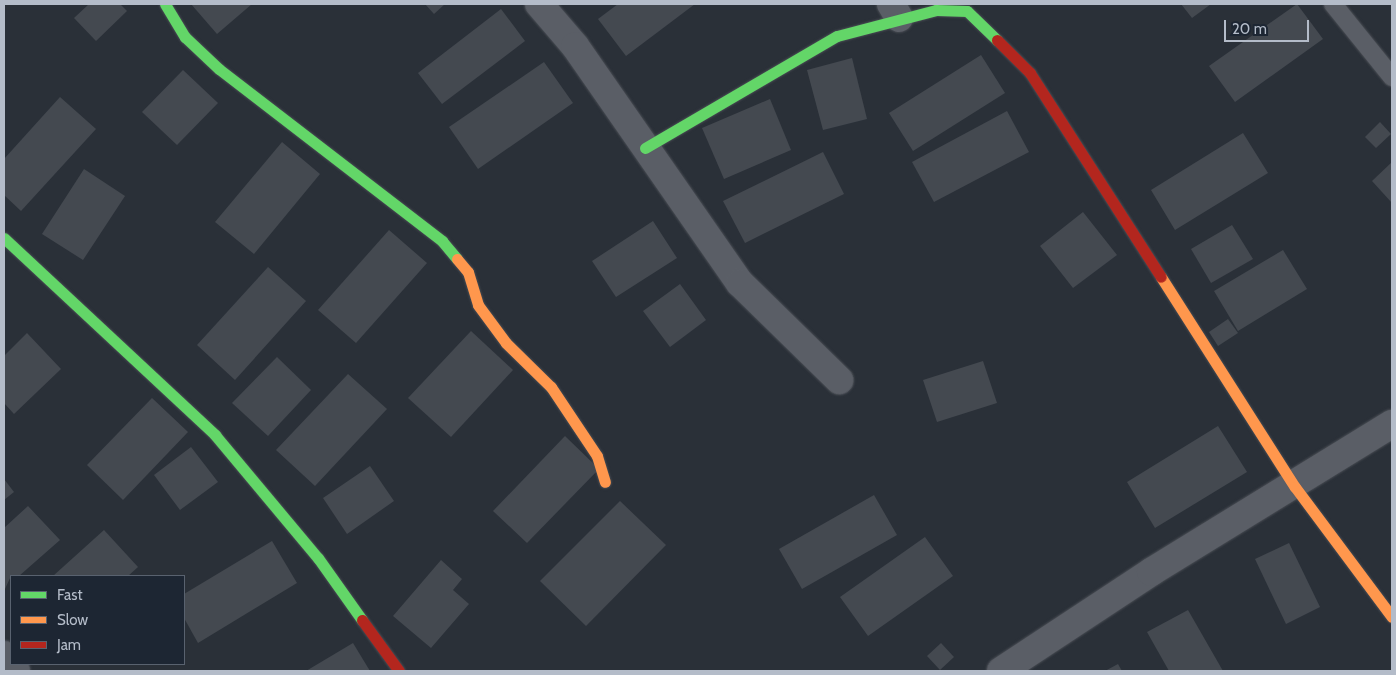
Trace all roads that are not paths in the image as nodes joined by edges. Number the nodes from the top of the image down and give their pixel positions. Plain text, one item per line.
1 (165, 4) edge
2 (539, 4) edge
3 (1333, 4) edge
4 (895, 11) edge
5 (1392, 77) edge
6 (645, 148) junction
7 (4, 238) edge
8 (839, 380) dead end
9 (1392, 424) edge
10 (605, 482) dead end
11 (1295, 487) junction
12 (1392, 617) edge
13 (399, 671) edge
14 (1002, 671) edge

1 - 10 street
2 - 6 street
3 - 5 lane
4 - 6 street
4 - 11 street
6 - 8 street
7 - 13 street
9 - 11 street
11 - 12 street
11 - 14 street

